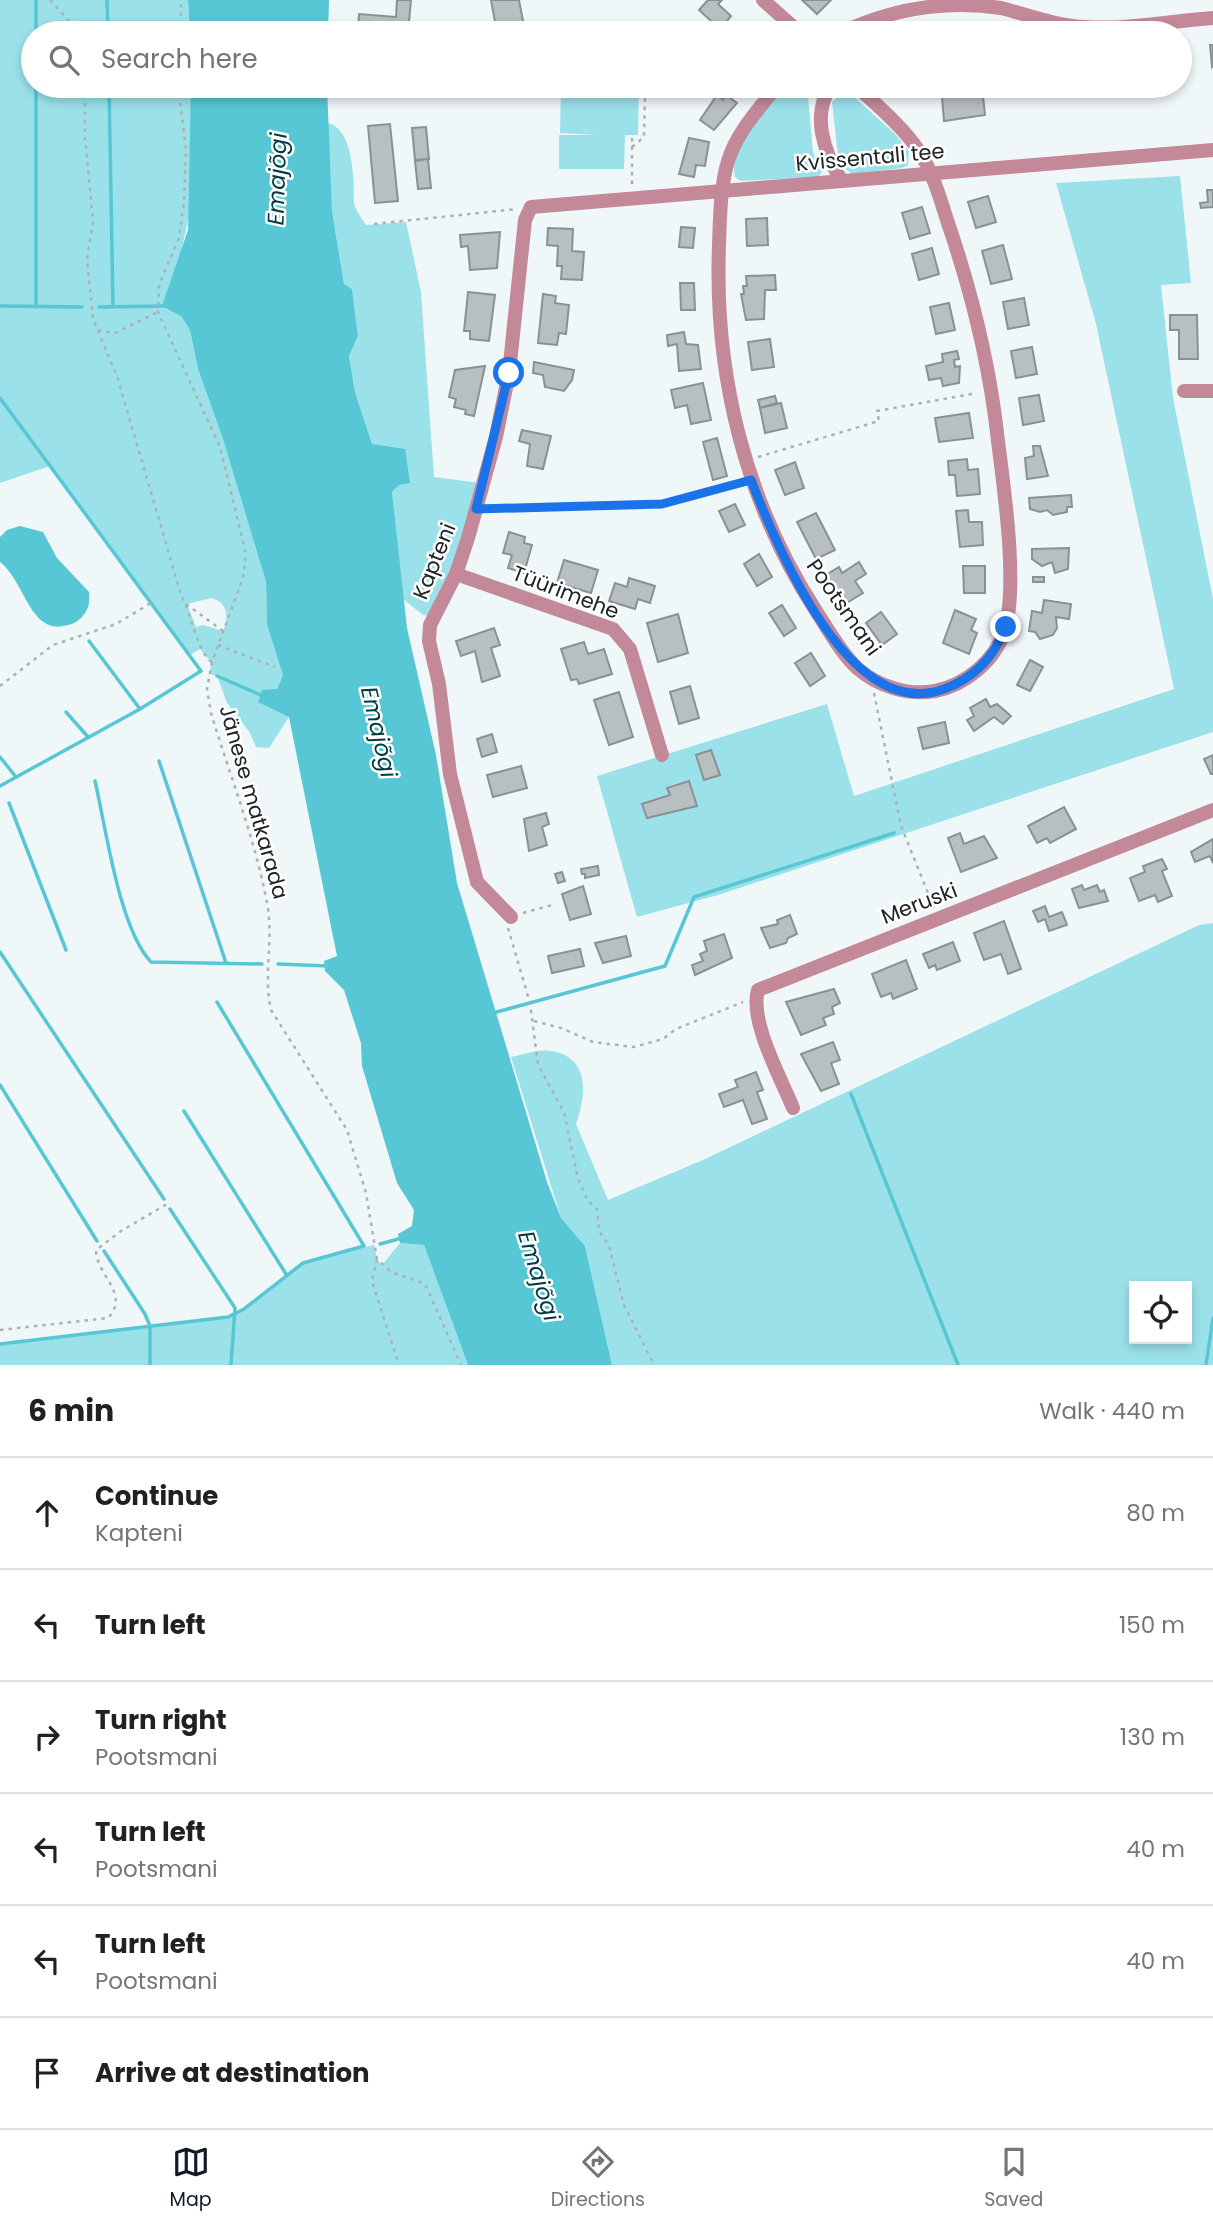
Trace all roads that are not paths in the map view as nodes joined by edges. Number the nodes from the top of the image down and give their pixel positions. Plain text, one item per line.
1 (763, 0) edge
2 (1213, 18) edge
3 (787, 21) edge
4 (867, 21) edge
5 (1048, 21) edge
6 (1175, 21) edge
7 (767, 98) edge
8 (826, 98) edge
9 (868, 98) edge
10 (1213, 150) edge
11 (931, 173) junction
12 (841, 180) junction
13 (723, 191) junction
14 (531, 207) joint
15 (1184, 391) dead end
16 (1213, 391) edge
17 (456, 574) junction
18 (662, 755) dead end
19 (1213, 810) edge
20 (511, 917) road end
21 (793, 1108) dead end

1 - 3 street
2 - 6 street
4 - 5 street
7 - 13 street, Pootsmani
8 - 12 street
9 - 11 street, Pootsmani
10 - 11 street, Kvissentali tee
11 - 12 street, Kvissentali tee
11 - 13 street, Pootsmani
12 - 13 street, Kvissentali tee
13 - 14 street, Kvissentali tee
14 - 17 street, Kapteni
15 - 16 street
17 - 18 street, Tüürimehe
17 - 20 street, Kapteni
19 - 21 street, Meruski

